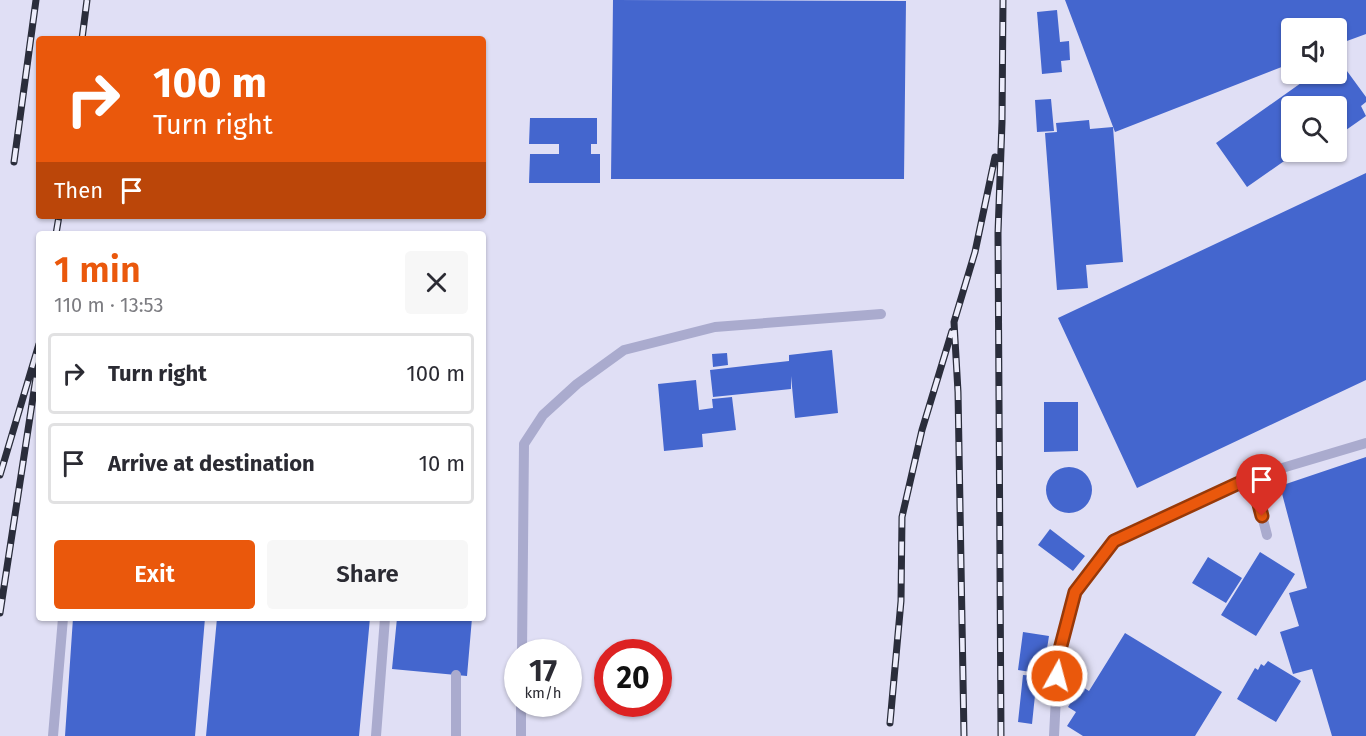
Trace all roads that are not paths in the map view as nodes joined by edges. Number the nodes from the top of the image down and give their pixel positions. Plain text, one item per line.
1 (881, 314) dead end
2 (1366, 443) edge
3 (1252, 477) junction
4 (1267, 535) dead end
5 (63, 621) edge
6 (386, 621) edge
7 (522, 639) edge
8 (456, 675) dead end
9 (521, 717) edge
10 (53, 736) edge
11 (376, 736) edge
12 (456, 736) edge
13 (521, 736) edge
14 (1054, 736) edge

1 - 7 lane
2 - 3 lane
3 - 4 lane
3 - 14 lane
5 - 10 lane
6 - 11 lane
8 - 12 lane
9 - 13 lane

